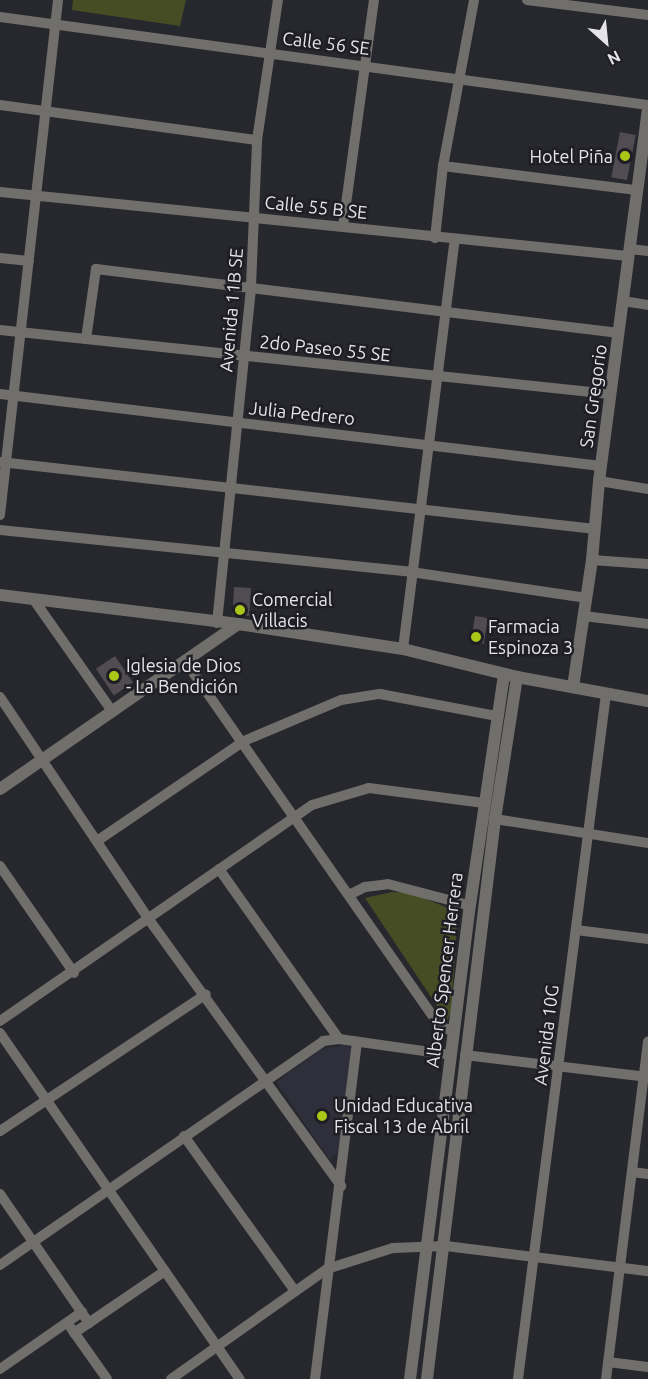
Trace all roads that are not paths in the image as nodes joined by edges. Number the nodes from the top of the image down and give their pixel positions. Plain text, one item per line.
1 (58, 0) edge
2 (278, 0) edge
3 (374, 0) edge
4 (474, 0) edge
5 (527, 0) edge
6 (648, 15) edge
7 (0, 17) edge
8 (55, 23) junction
9 (269, 53) junction
10 (365, 65) junction
11 (458, 78) junction
12 (0, 105) edge
13 (648, 107) edge
14 (45, 111) junction
15 (257, 140) junction
16 (443, 166) junction
17 (0, 192) edge
18 (36, 195) junction
19 (641, 195) edge
20 (254, 218) junction
21 (343, 226) junction
22 (435, 238) junction
23 (455, 240) junction
24 (648, 251) edge
25 (629, 253) junction
26 (0, 258) edge
27 (29, 261) junction
28 (251, 286) junction
29 (622, 301) junction
30 (648, 305) edge
31 (444, 310) junction
32 (0, 330) edge
33 (21, 332) junction
34 (619, 333) junction
35 (86, 339) junction
36 (244, 356) junction
37 (437, 375) junction
38 (0, 394) edge
39 (610, 394) junction
40 (13, 396) junction
41 (237, 423) junction
42 (428, 443) junction
43 (3, 463) edge
44 (601, 466) junction
45 (599, 481) junction
46 (231, 487) junction
47 (648, 489) edge
48 (422, 510) junction
49 (0, 515) edge
50 (595, 529) junction
51 (0, 530) edge
52 (224, 553) junction
53 (592, 560) junction
54 (648, 564) edge
55 (411, 572) junction
56 (0, 595) edge
57 (586, 598) junction
58 (34, 600) junction
59 (584, 616) junction
60 (217, 623) junction
61 (238, 624) junction
62 (648, 624) edge
63 (403, 649) junction
64 (185, 661) junction
65 (504, 674) junction
66 (517, 677) junction
67 (573, 687) junction
68 (606, 694) junction
69 (0, 697) edge
70 (648, 701) edge
71 (112, 711) junction
72 (496, 716) junction
73 (244, 741) junction
74 (43, 759) junction
75 (0, 789) edge
76 (484, 803) junction
77 (294, 815) junction
78 (495, 819) junction
79 (588, 834) junction
80 (97, 841) junction
81 (648, 843) edge
82 (0, 866) edge
83 (219, 869) junction
84 (351, 894) junction
85 (465, 904) dead end
86 (150, 921) junction
87 (576, 930) junction
88 (648, 939) edge
89 (74, 973) junction
90 (206, 994) junction
91 (0, 1021) edge
92 (454, 1032) junction
93 (0, 1033) edge
94 (339, 1039) junction
95 (357, 1042) junction
96 (648, 1042) edge
97 (451, 1055) junction
98 (465, 1055) junction
99 (558, 1066) junction
100 (646, 1077) edge
101 (267, 1079) junction
102 (46, 1100) junction
103 (0, 1131) edge
104 (184, 1136) junction
105 (632, 1172) junction
106 (648, 1174) edge
107 (341, 1186) junction
108 (109, 1189) junction
109 (0, 1194) edge
110 (33, 1242) junction
111 (430, 1245) junction
112 (446, 1246) junction
113 (534, 1255) junction
114 (0, 1265) edge
115 (620, 1268) junction
116 (327, 1269) junction
117 (165, 1271) junction
118 (648, 1271) edge
119 (295, 1291) junction
120 (82, 1312) junction
121 (67, 1322) junction
122 (89, 1323) junction
123 (74, 1334) junction
124 (218, 1346) junction
125 (609, 1362) junction
126 (648, 1367) edge
127 (0, 1369) edge
128 (107, 1379) edge
129 (171, 1379) edge
130 (240, 1379) edge
131 (315, 1379) edge
132 (410, 1379) edge
133 (427, 1379) edge
134 (518, 1379) edge
135 (606, 1379) edge

1 - 8 street
2 - 9 street, Avenida 11B SE
3 - 10 street
4 - 11 street
5 - 6 street
7 - 8 street, Calle 56 SE
8 - 9 street, Calle 56 SE
8 - 14 street
9 - 10 street, Calle 56 SE
9 - 15 street, Avenida 11B SE
10 - 11 street, Calle 56 SE
10 - 21 street
11 - 13 street, Calle 56 SE
11 - 16 street
12 - 14 street
13 - 19 street, San Gregorio
14 - 15 street
14 - 18 street
15 - 20 street, Avenida 11B SE
16 - 19 street
16 - 22 street
17 - 18 street, Calle 55 B SE
18 - 20 street, Calle 55 B SE
18 - 27 street
19 - 25 street, San Gregorio
20 - 21 street, Calle 55 B SE
20 - 28 street, Avenida 11B SE
21 - 22 street, Calle 55 B SE
22 - 23 street, Calle 55 B SE
23 - 25 street, Calle 55 B SE
23 - 31 street
24 - 25 street, Calle 55 B SE
25 - 29 street, San Gregorio
26 - 27 street
27 - 33 street
28 - 31 street
28 - 35 street
28 - 36 street, Avenida 11B SE
29 - 30 street
29 - 34 street, San Gregorio
31 - 34 street
31 - 37 street
32 - 33 street, 2do Paseo 55 SE
33 - 35 street, 2do Paseo 55 SE
33 - 40 street
34 - 39 street, San Gregorio
35 - 36 street, 2do Paseo 55 SE
36 - 37 street, 2do Paseo 55 SE
36 - 41 street, Avenida 11B SE
37 - 39 street, 2do Paseo 55 SE
37 - 42 street
38 - 40 street, Julia Pedrero
39 - 44 street, San Gregorio
40 - 41 street, Julia Pedrero
40 - 43 street
41 - 42 street, Julia Pedrero
41 - 46 street, Avenida 11B SE
42 - 44 street, Julia Pedrero
42 - 48 street
43 - 46 street
43 - 49 street
44 - 45 street, San Gregorio
45 - 47 street
45 - 50 street, San Gregorio
46 - 48 street
46 - 52 street, Avenida 11B SE
48 - 50 street
48 - 55 street
50 - 53 street, San Gregorio
51 - 52 street
52 - 55 street
52 - 60 street, Avenida 11B SE
53 - 54 street
53 - 57 street, San Gregorio
55 - 57 street
55 - 63 street
56 - 58 street
57 - 59 street, San Gregorio
58 - 60 street
58 - 71 street
59 - 62 street
59 - 67 street, San Gregorio
60 - 61 street
61 - 63 street
61 - 64 street
63 - 65 street
64 - 71 street
64 - 73 street
65 - 66 street
65 - 72 street, Alberto Spencer Herrera
66 - 67 street
66 - 78 street, Alberto Spencer Herrera
67 - 68 street
68 - 70 street
68 - 79 street, Avenida 10G
69 - 74 street
71 - 74 street
72 - 73 street
72 - 76 street, Alberto Spencer Herrera
73 - 77 street
73 - 80 street
74 - 75 street
74 - 80 street
76 - 77 street
76 - 92 street, Alberto Spencer Herrera
77 - 83 street
77 - 84 street
78 - 79 street
78 - 98 street, Alberto Spencer Herrera
79 - 81 street
79 - 87 street, Avenida 10G
80 - 86 street
82 - 89 street
83 - 86 street
83 - 94 street
84 - 85 street
84 - 92 street
86 - 89 street
86 - 90 street
87 - 88 street
87 - 99 street, Avenida 10G
89 - 91 street
90 - 101 street
90 - 102 street
92 - 97 street, Alberto Spencer Herrera
93 - 102 street
94 - 95 street
94 - 101 street
95 - 97 street
95 - 107 street
96 - 100 street
97 - 111 street, Alberto Spencer Herrera
98 - 99 street
98 - 112 street, Alberto Spencer Herrera
99 - 100 street
99 - 113 street, Avenida 10G
100 - 105 street
101 - 104 street
101 - 107 street
102 - 103 street
102 - 108 street
104 - 108 street
104 - 119 street
105 - 106 street
105 - 115 street
107 - 116 street
108 - 110 street
108 - 117 street
109 - 110 street
110 - 114 street
110 - 120 street
111 - 112 street
111 - 116 street
111 - 132 street, Alberto Spencer Herrera
112 - 113 street
112 - 133 street, Alberto Spencer Herrera
113 - 115 street
113 - 134 street, Avenida 10G
115 - 118 street
115 - 125 street
116 - 119 street
116 - 131 street
117 - 122 street
117 - 124 street
119 - 124 street
120 - 121 street
120 - 122 street
121 - 123 street
121 - 127 street
122 - 123 street
123 - 128 street
124 - 129 street
124 - 130 street
125 - 126 street
125 - 135 street

